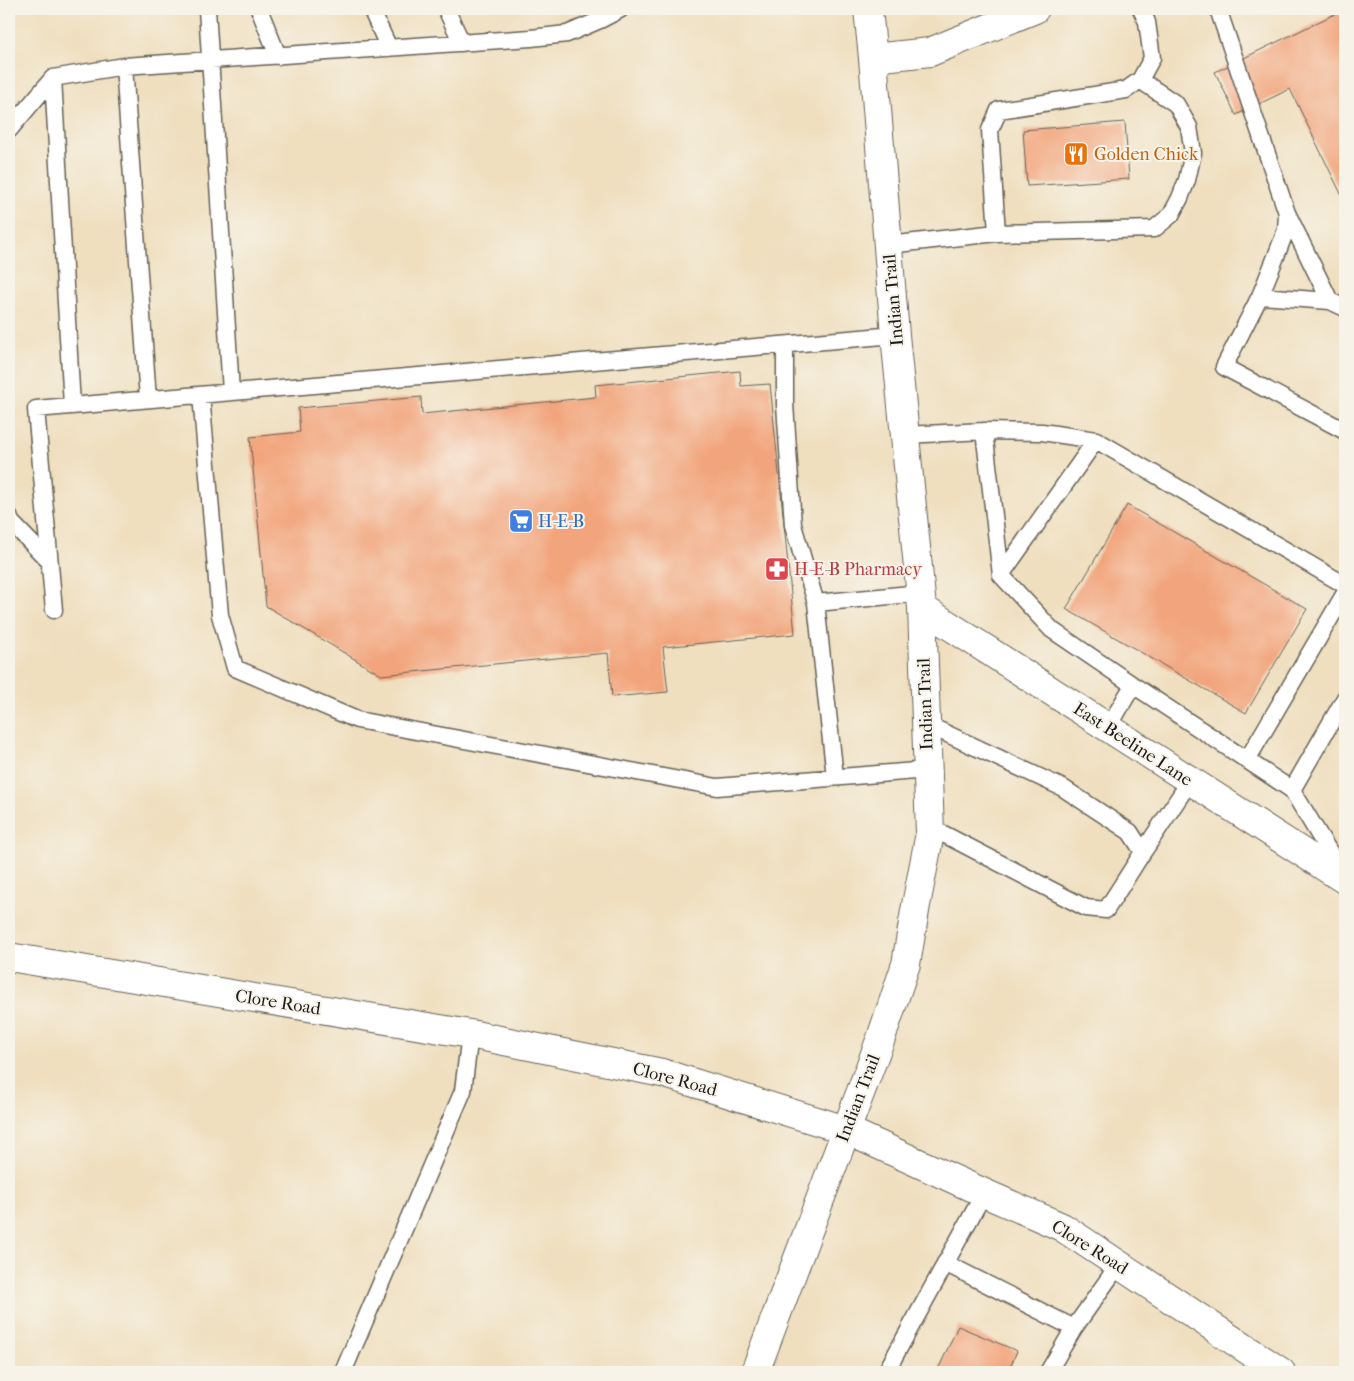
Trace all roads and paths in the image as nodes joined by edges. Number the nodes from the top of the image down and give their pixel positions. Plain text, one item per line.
1 (207, 9) edge
2 (259, 9) edge
3 (371, 9) edge
4 (446, 9) edge
5 (621, 9) edge
6 (868, 9) edge
7 (1035, 9) edge
8 (1141, 9) edge
9 (1218, 9) edge
10 (462, 43) junction
11 (389, 48) junction
12 (278, 56) junction
13 (873, 58) junction
14 (210, 60) junction
15 (124, 66) junction
16 (54, 78) junction
17 (1140, 80) junction
18 (9, 130) edge
19 (1287, 212) junction
20 (997, 233) junction
21 (888, 245) junction
22 (1260, 296) junction
23 (1338, 305) edge
24 (896, 335) junction
25 (785, 345) junction
26 (231, 392) junction
27 (201, 395) junction
28 (148, 400) junction
29 (72, 406) junction
30 (984, 431) junction
31 (1345, 432) edge
32 (905, 435) junction
33 (1096, 440) junction
34 (9, 516) edge
35 (49, 561) junction
36 (1001, 575) junction
37 (1345, 585) edge
38 (1345, 593) edge
39 (921, 601) junction
40 (816, 602) junction
41 (54, 610) dead end
42 (1133, 685) junction
43 (1345, 698) edge
44 (926, 724) junction
45 (1108, 728) junction
46 (1247, 760) junction
47 (928, 770) junction
48 (835, 777) junction
49 (1190, 781) junction
50 (1292, 790) junction
51 (930, 827) junction
52 (1142, 852) junction
53 (1345, 880) edge
54 (9, 957) edge
55 (470, 1034) junction
56 (846, 1130) junction
57 (984, 1193) junction
58 (945, 1263) junction
59 (1118, 1264) junction
60 (1074, 1328) junction
61 (343, 1372) edge
62 (755, 1372) edge
63 (886, 1372) edge
64 (1048, 1372) edge
65 (1281, 1372) edge

1 - 14 lane
2 - 12 lane
3 - 11 lane
4 - 10 lane
5 - 10 lane
6 - 13 street, Indian Trail
7 - 13 street
8 - 17 lane
9 - 19 lane
10 - 11 lane
11 - 12 lane
12 - 14 lane
13 - 21 street, Indian Trail
14 - 15 lane
14 - 26 lane
15 - 16 lane
15 - 28 lane
16 - 18 lane
16 - 29 lane
17 - 20 lane
17 - 20 lane
19 - 22 lane
19 - 23 lane
20 - 21 lane
21 - 24 street, Indian Trail
22 - 23 lane
22 - 31 lane
24 - 25 lane
24 - 32 street, Indian Trail
25 - 26 lane
25 - 40 lane
26 - 27 lane
27 - 28 lane
27 - 48 lane
28 - 29 lane
29 - 35 lane
30 - 32 lane
30 - 33 lane
30 - 36 lane
32 - 39 street, Indian Trail
33 - 36 lane
33 - 37 lane
34 - 35 lane
35 - 41 lane
36 - 42 lane
38 - 46 lane
39 - 40 lane
39 - 44 street, Indian Trail
39 - 45 street, East Beeline Lane
40 - 48 lane
42 - 45 lane
42 - 46 lane
43 - 50 lane
44 - 47 street, Indian Trail
44 - 52 lane
45 - 49 street, East Beeline Lane
46 - 50 lane
47 - 48 lane
47 - 51 street, Indian Trail
49 - 52 lane
49 - 53 street, East Beeline Lane
50 - 53 lane
51 - 52 lane
51 - 56 street, Indian Trail
54 - 55 street, Clore Road
55 - 56 street, Clore Road
55 - 61 lane
56 - 57 street, Clore Road
56 - 62 street, Indian Trail
57 - 58 lane
57 - 59 street, Clore Road
58 - 60 lane
58 - 63 lane
59 - 60 lane
59 - 65 street, Clore Road
60 - 64 lane

